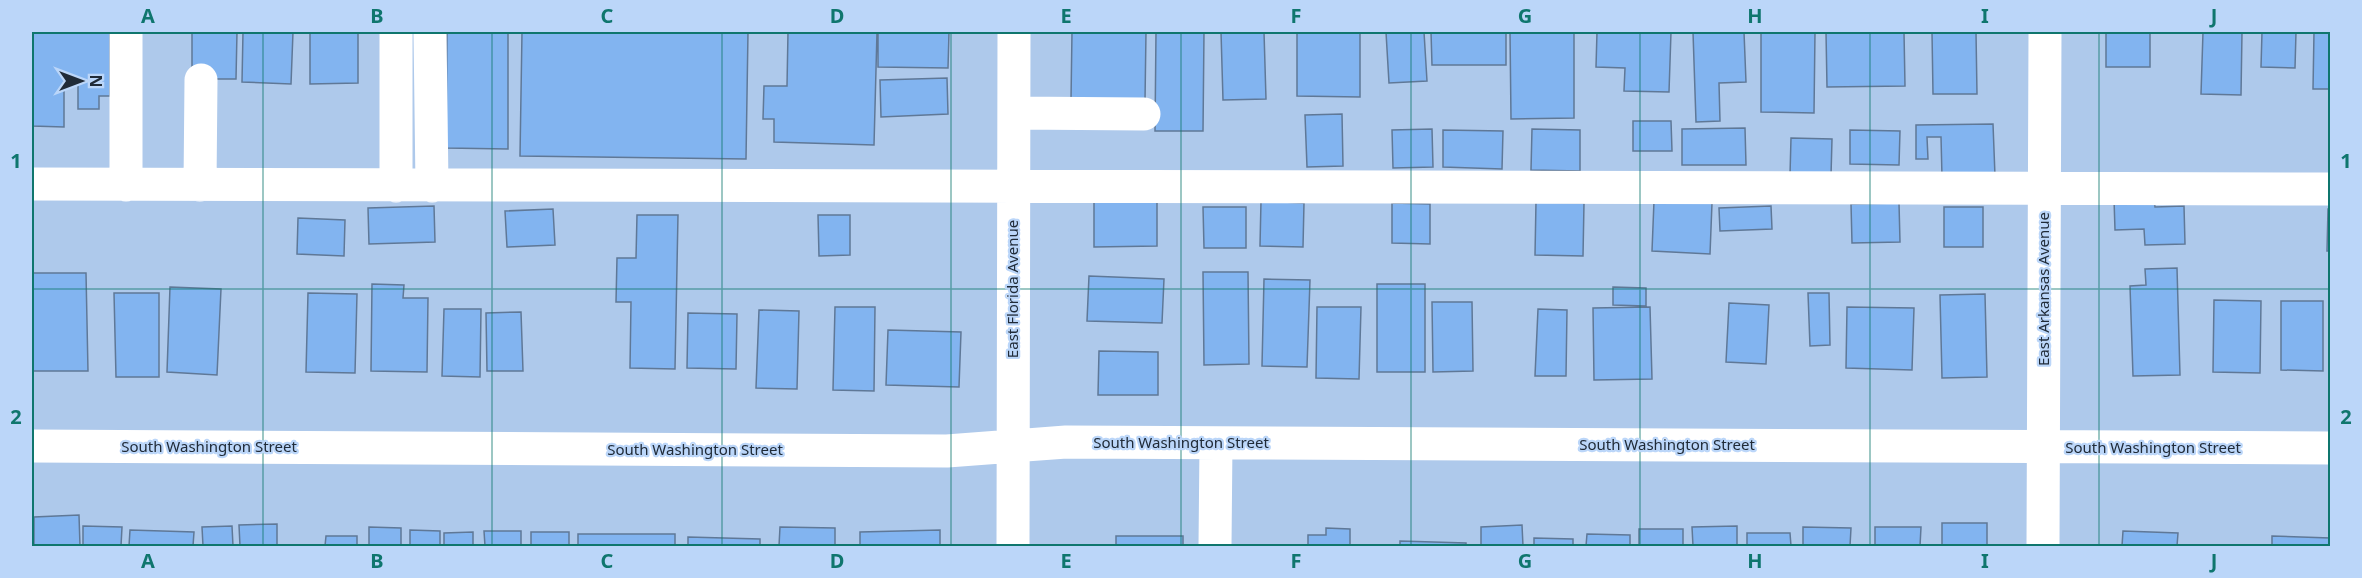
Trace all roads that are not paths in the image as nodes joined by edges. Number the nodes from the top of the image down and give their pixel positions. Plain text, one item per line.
1 (126, 32) edge
2 (396, 32) edge
3 (430, 32) edge
4 (1014, 32) edge
5 (2045, 32) edge
6 (201, 80) dead end
7 (1014, 113) junction
8 (1144, 114) dead end
9 (32, 184) edge
10 (126, 185) junction
11 (200, 185) junction
12 (396, 186) junction
13 (432, 186) junction
14 (2045, 187) junction
15 (1014, 188) junction
16 (2331, 189) edge
17 (1216, 443) junction
18 (32, 446) edge
19 (1013, 447) junction
20 (2044, 447) junction
21 (2331, 448) edge
22 (1013, 546) edge
23 (1215, 546) edge
24 (2043, 546) edge

1 - 10 street
2 - 12 street
3 - 13 street
4 - 7 street, East Florida Avenue
5 - 14 street, East Arkansas Avenue
6 - 11 street
7 - 8 street
7 - 15 street, East Florida Avenue
9 - 10 street
10 - 11 street
11 - 12 street
12 - 13 street
13 - 15 street
14 - 15 street
14 - 16 street
14 - 20 street, East Arkansas Avenue
15 - 19 street, East Florida Avenue
17 - 19 street, South Washington Street
17 - 20 street, South Washington Street
17 - 23 street
18 - 19 street, South Washington Street
19 - 22 street, East Florida Avenue
20 - 21 street, South Washington Street
20 - 24 street, East Arkansas Avenue

